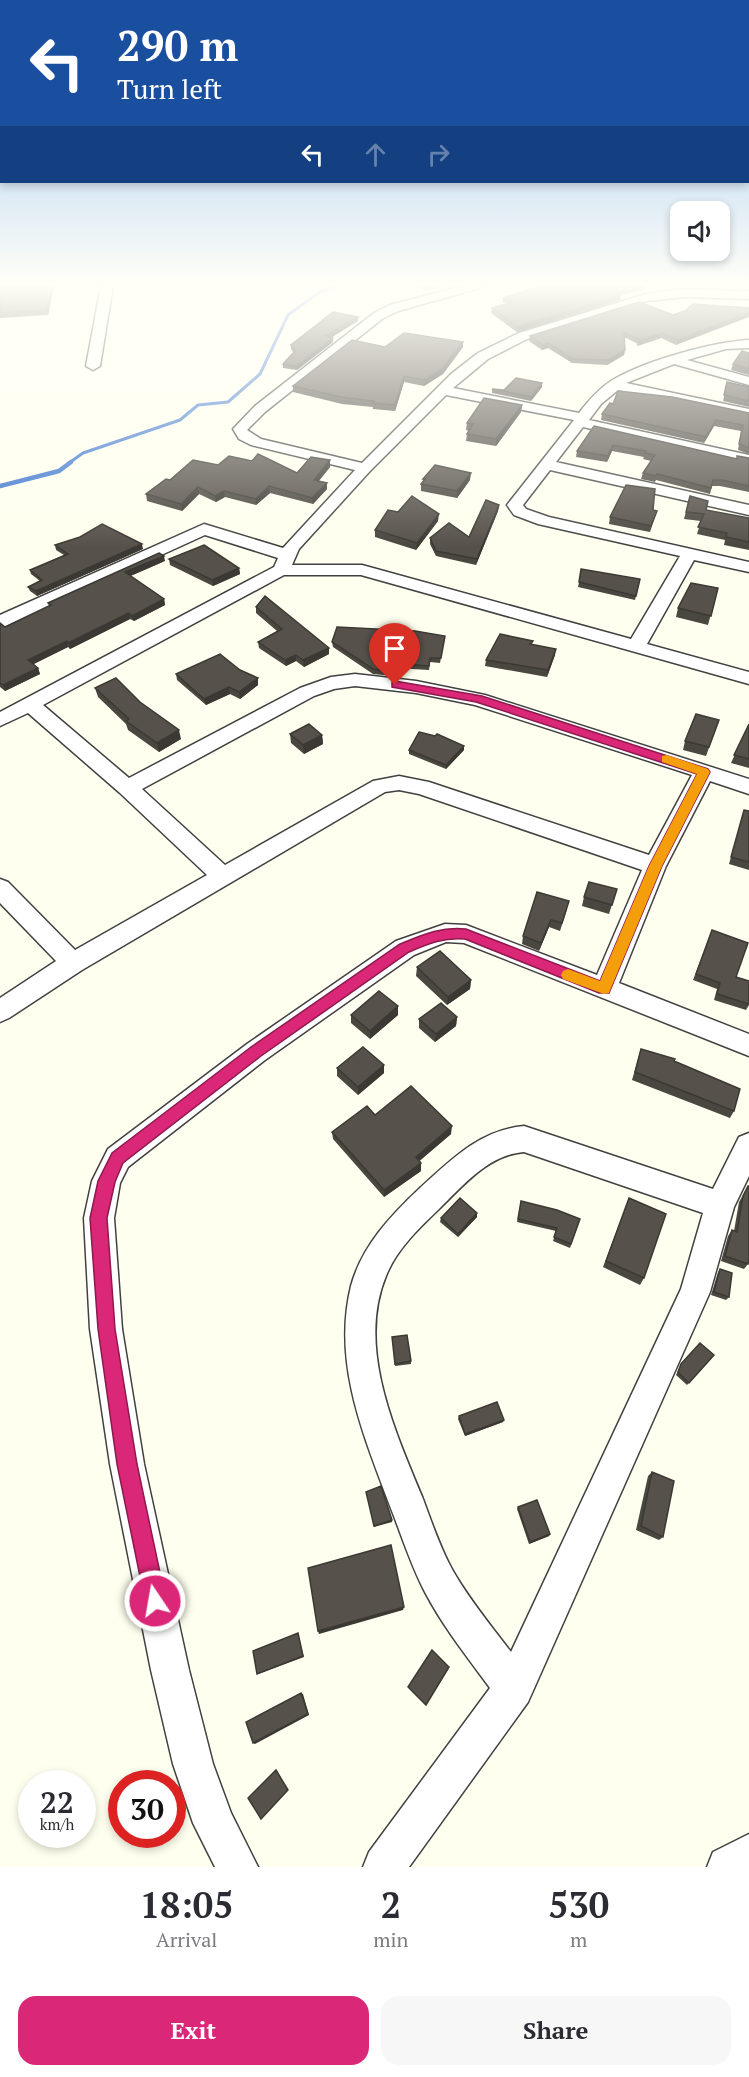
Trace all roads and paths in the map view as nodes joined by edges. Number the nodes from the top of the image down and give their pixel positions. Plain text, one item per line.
1 (306, 373) edge
2 (463, 373) edge
3 (637, 373) edge
4 (721, 373) edge
5 (749, 381) edge
6 (615, 385) junction
7 (444, 390) junction
8 (749, 414) edge
9 (581, 420) junction
10 (749, 459) edge
11 (546, 464) junction
12 (365, 468) junction
13 (749, 510) edge
14 (690, 553) junction
15 (284, 562) junction
16 (749, 567) edge
17 (0, 622) edge
18 (636, 646) junction
19 (749, 678) edge
20 (31, 705) junction
21 (0, 720) edge
22 (704, 772) junction
23 (749, 787) edge
24 (127, 788) junction
25 (655, 866) junction
26 (222, 876) junction
27 (0, 888) edge
28 (73, 963) junction
29 (604, 988) junction
30 (0, 1011) edge
31 (749, 1045) edge
32 (749, 1146) edge
33 (720, 1204) junction
34 (514, 1688) junction
35 (749, 1855) edge
36 (237, 1867) edge
37 (384, 1867) edge
38 (728, 1867) edge

1 - 12 street
2 - 7 street
3 - 6 street
4 - 5 street
6 - 8 street
6 - 9 street
7 - 9 street
7 - 12 street
9 - 10 street
9 - 11 street
11 - 13 street
11 - 14 street
12 - 15 street
14 - 16 street
14 - 18 street
15 - 17 street
15 - 18 street
15 - 20 street
18 - 19 street
20 - 21 street
20 - 24 street
22 - 23 street
22 - 24 street
22 - 25 street
24 - 26 street
25 - 26 street
25 - 29 street
26 - 28 street
27 - 28 street
28 - 30 street
29 - 31 street
29 - 36 street
32 - 33 street
33 - 34 street
33 - 34 street
34 - 37 street
35 - 38 street

